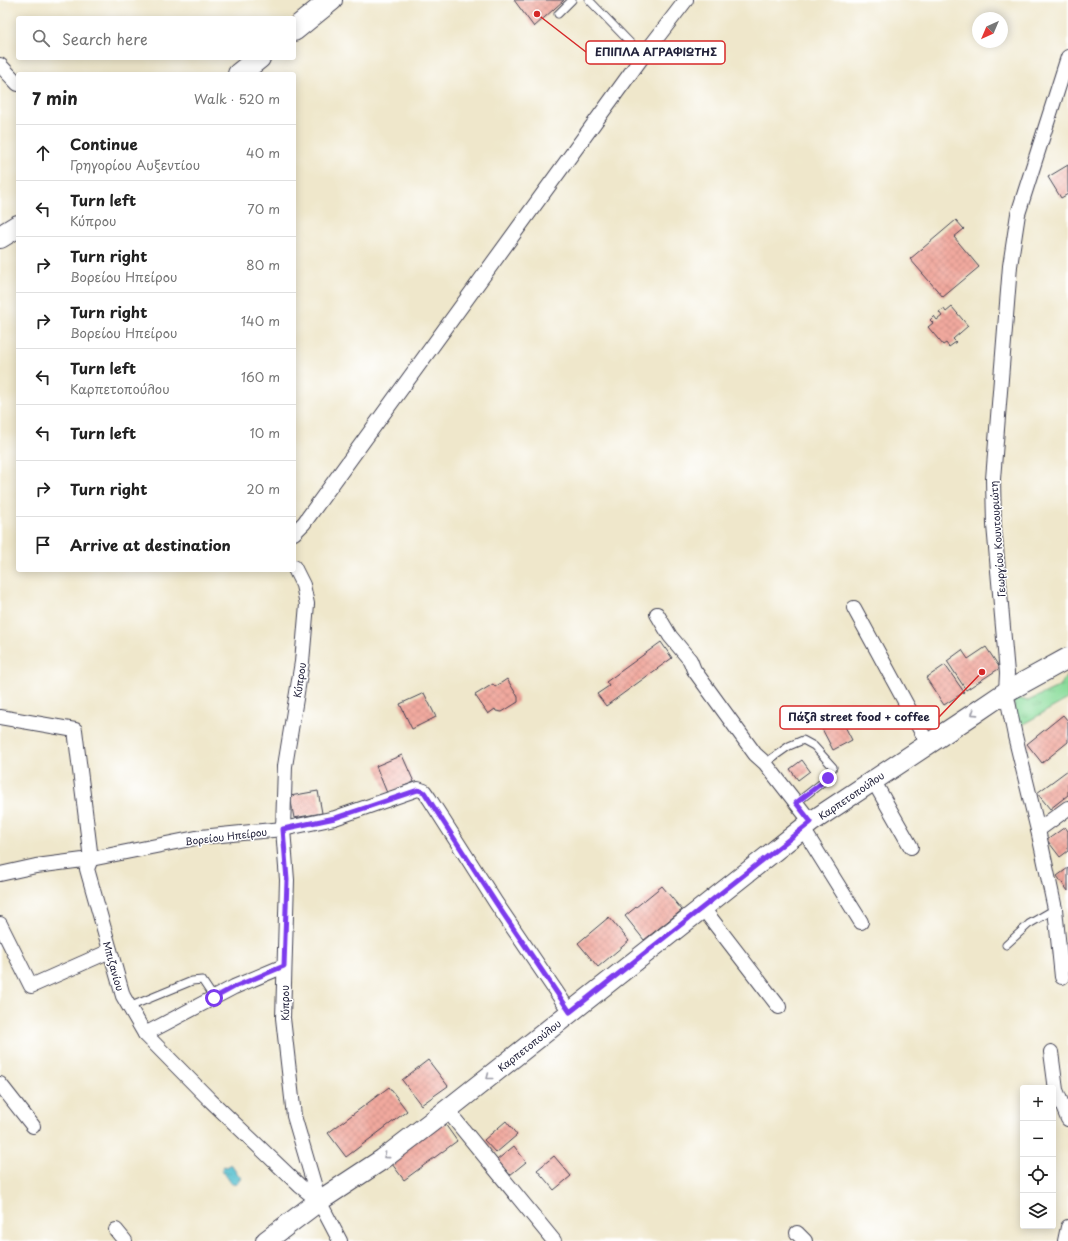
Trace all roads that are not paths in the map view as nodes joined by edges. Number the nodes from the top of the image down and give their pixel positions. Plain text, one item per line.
1 (331, 0) edge
2 (572, 0) edge
3 (589, 0) edge
4 (686, 0) edge
5 (558, 14) dead end
6 (296, 28) edge
7 (643, 56) junction
8 (1068, 57) edge
9 (256, 60) edge
10 (0, 65) edge
11 (242, 72) edge
12 (16, 82) edge
13 (16, 227) edge
14 (0, 238) edge
15 (296, 531) edge
16 (296, 572) edge
17 (854, 608) dead end
18 (657, 614) dead end
19 (1068, 658) edge
20 (1006, 692) junction
21 (0, 717) edge
22 (928, 744) junction
23 (765, 763) junction
24 (873, 780) junction
25 (796, 803) junction
26 (1068, 808) edge
27 (807, 825) junction
28 (283, 829) junction
29 (1038, 830) junction
30 (911, 847) dead end
31 (91, 859) junction
32 (0, 874) edge
33 (702, 907) junction
34 (1060, 914) edge
35 (861, 922) dead end
36 (0, 924) edge
37 (1006, 945) dead end
38 (110, 951) junction
39 (284, 966) junction
40 (1062, 977) dead end
41 (214, 998) junction
42 (129, 1007) junction
43 (779, 1007) dead end
44 (570, 1012) junction
45 (144, 1034) junction
46 (1051, 1052) dead end
47 (0, 1084) edge
48 (448, 1110) junction
49 (1068, 1119) edge
50 (33, 1126) dead end
51 (319, 1201) junction
52 (1068, 1227) edge
53 (266, 1241) edge
54 (340, 1241) edge
55 (554, 1241) edge
56 (1065, 1241) edge

1 - 6 main road
2 - 5 lane
3 - 7 lane
4 - 7 street
7 - 15 street
8 - 20 street, Γεωργίου Κουντουριώτη
9 - 11 main road
10 - 12 street
13 - 14 main road
16 - 28 street, Κύπρου
17 - 22 street
18 - 23 street
19 - 20 main road, Καρπετοπούλου
20 -> 22 main road, Καρπετοπούλου
20 - 29 street, Γεωργίου Κουντουριώτη
21 - 31 street, Μπιζανίου
22 - 24 main road, Καρπετοπούλου
23 - 25 street
23 - 25 lane
24 - 27 main road, Καρπετοπούλου
24 - 30 street
25 - 27 street
26 - 29 street
27 - 33 main road, Καρπετοπούλου
27 - 35 street
28 - 31 street, Βορείου Ηπείρου
28 - 39 street, Κύπρου
28 - 44 street, Βορείου Ηπείρου
29 - 34 street, Γεωργίου Κουντουριώτη
31 - 32 street, Βορείου Ηπείρου
31 - 38 street, Μπιζανίου
33 - 43 street
33 - 44 main road, Καρπετοπούλου
34 - 37 lane
34 - 40 street, Γεωργίου Κουντουριώτη
36 - 38 street
38 - 42 street, Μπιζανίου
39 - 41 street
39 - 51 street, Κύπρου
41 - 42 lane
41 - 45 street
42 - 45 street, Μπιζανίου
44 -> 48 main road, Καρπετοπούλου
45 - 51 street, Μπιζανίου
46 - 49 street
47 - 50 street
48 -> 51 main road, Καρπετοπούλου
48 - 55 street
51 - 53 main road, Καρπετοπούλου
51 - 54 street, Κύπρου
52 - 56 street

